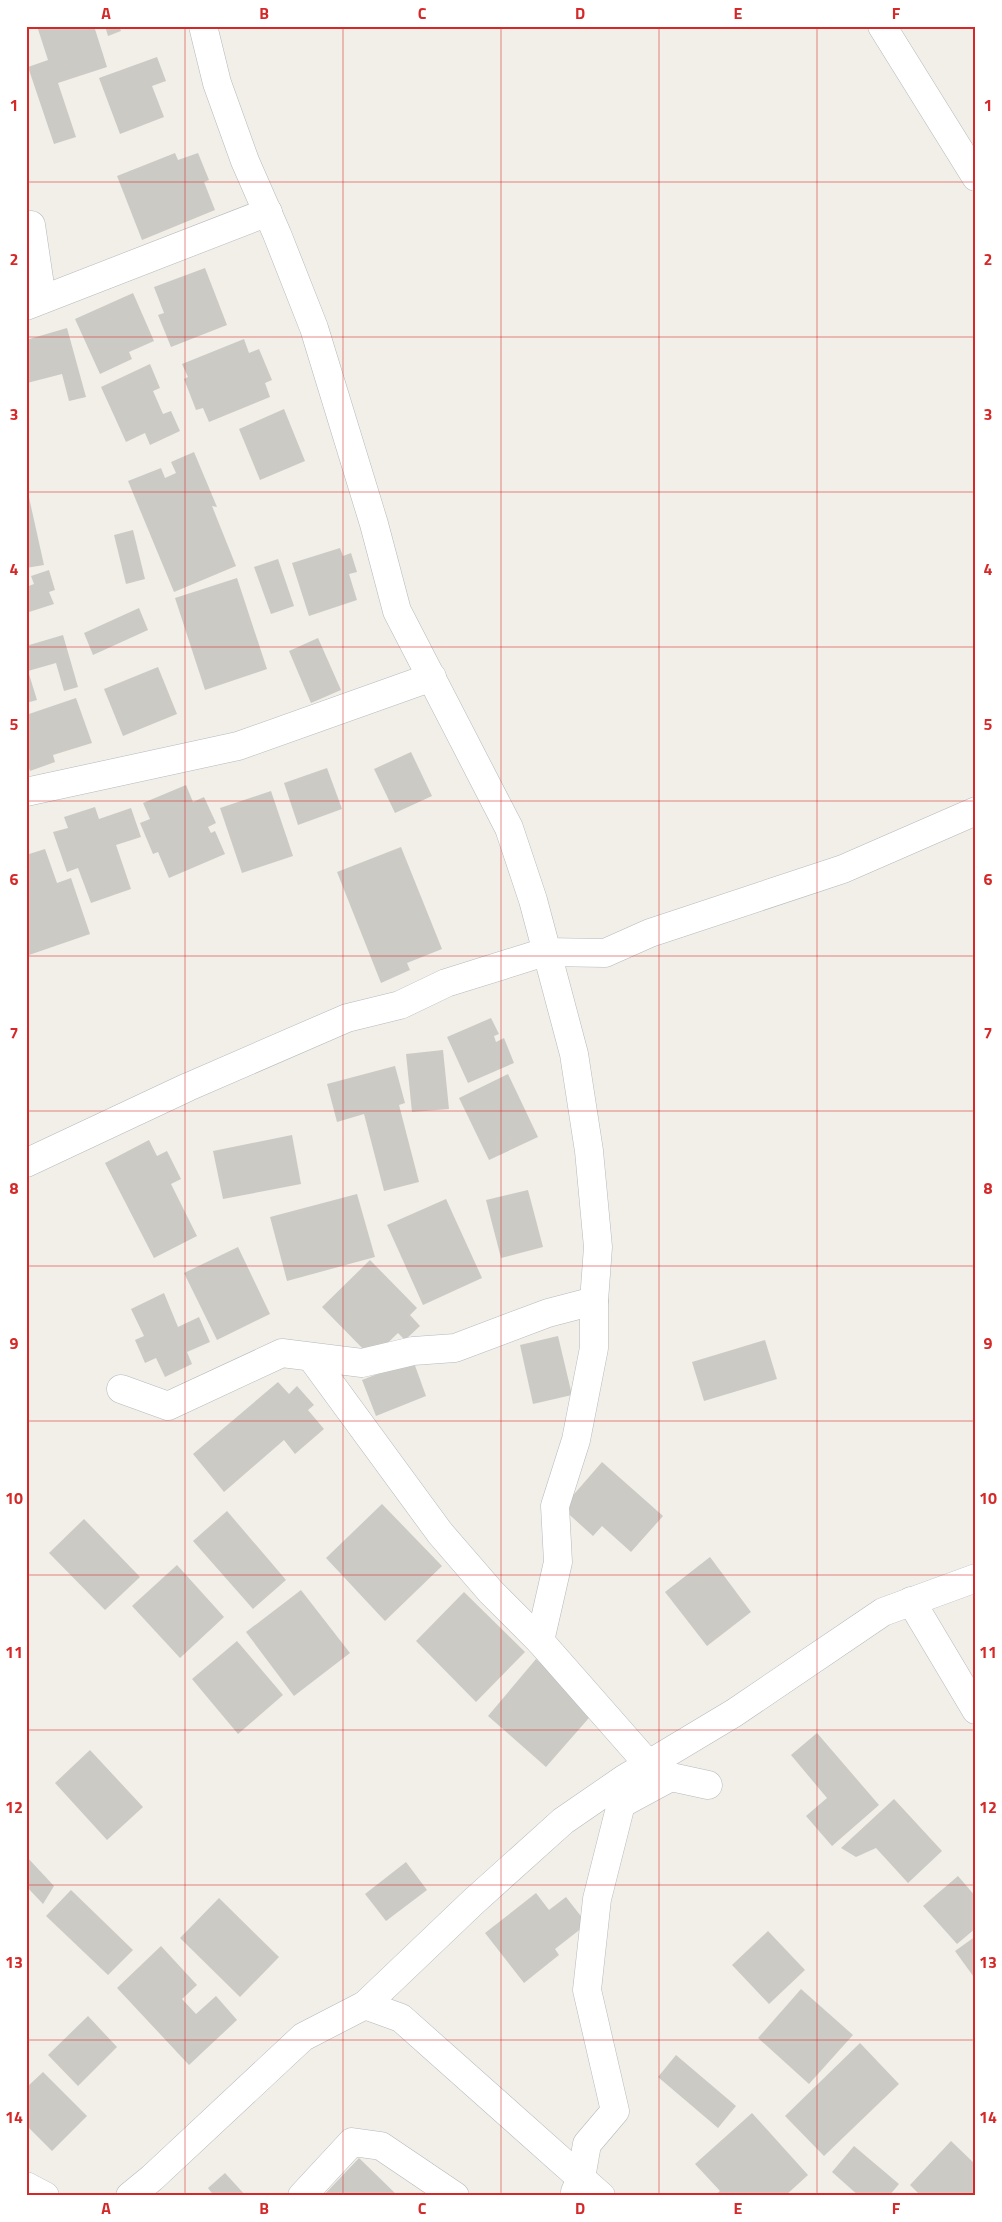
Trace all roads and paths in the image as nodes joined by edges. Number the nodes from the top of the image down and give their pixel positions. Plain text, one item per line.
1 (203, 26) edge
2 (882, 26) edge
3 (976, 177) edge
4 (268, 212) junction
5 (26, 225) edge
6 (34, 302) edge
7 (432, 677) junction
8 (26, 792) edge
9 (976, 811) edge
10 (545, 952) junction
11 (26, 1162) edge
12 (594, 1301) junction
13 (311, 1357) junction
14 (121, 1389) dead end
15 (976, 1578) edge
16 (911, 1601) junction
17 (540, 1641) junction
18 (976, 1710) edge
19 (649, 1765) junction
20 (708, 1785) dead end
21 (365, 2005) junction
22 (26, 2186) edge
23 (577, 2187) edge
24 (45, 2196) edge
25 (130, 2196) edge
26 (302, 2196) edge
27 (455, 2196) edge
28 (601, 2196) edge

1 - 4 street
2 - 3 street
4 - 6 street
4 - 7 street
5 - 6 street
7 - 8 street
7 - 10 street
9 - 10 street
10 - 11 street
10 - 12 street
12 - 13 street
12 - 17 street
13 - 14 street
13 - 17 street
15 - 16 street
16 - 18 street
16 - 19 street
17 - 19 street
19 - 21 street
20 - 23 street
21 - 23 street
21 - 25 street
22 - 24 street
23 - 28 street
26 - 27 street

